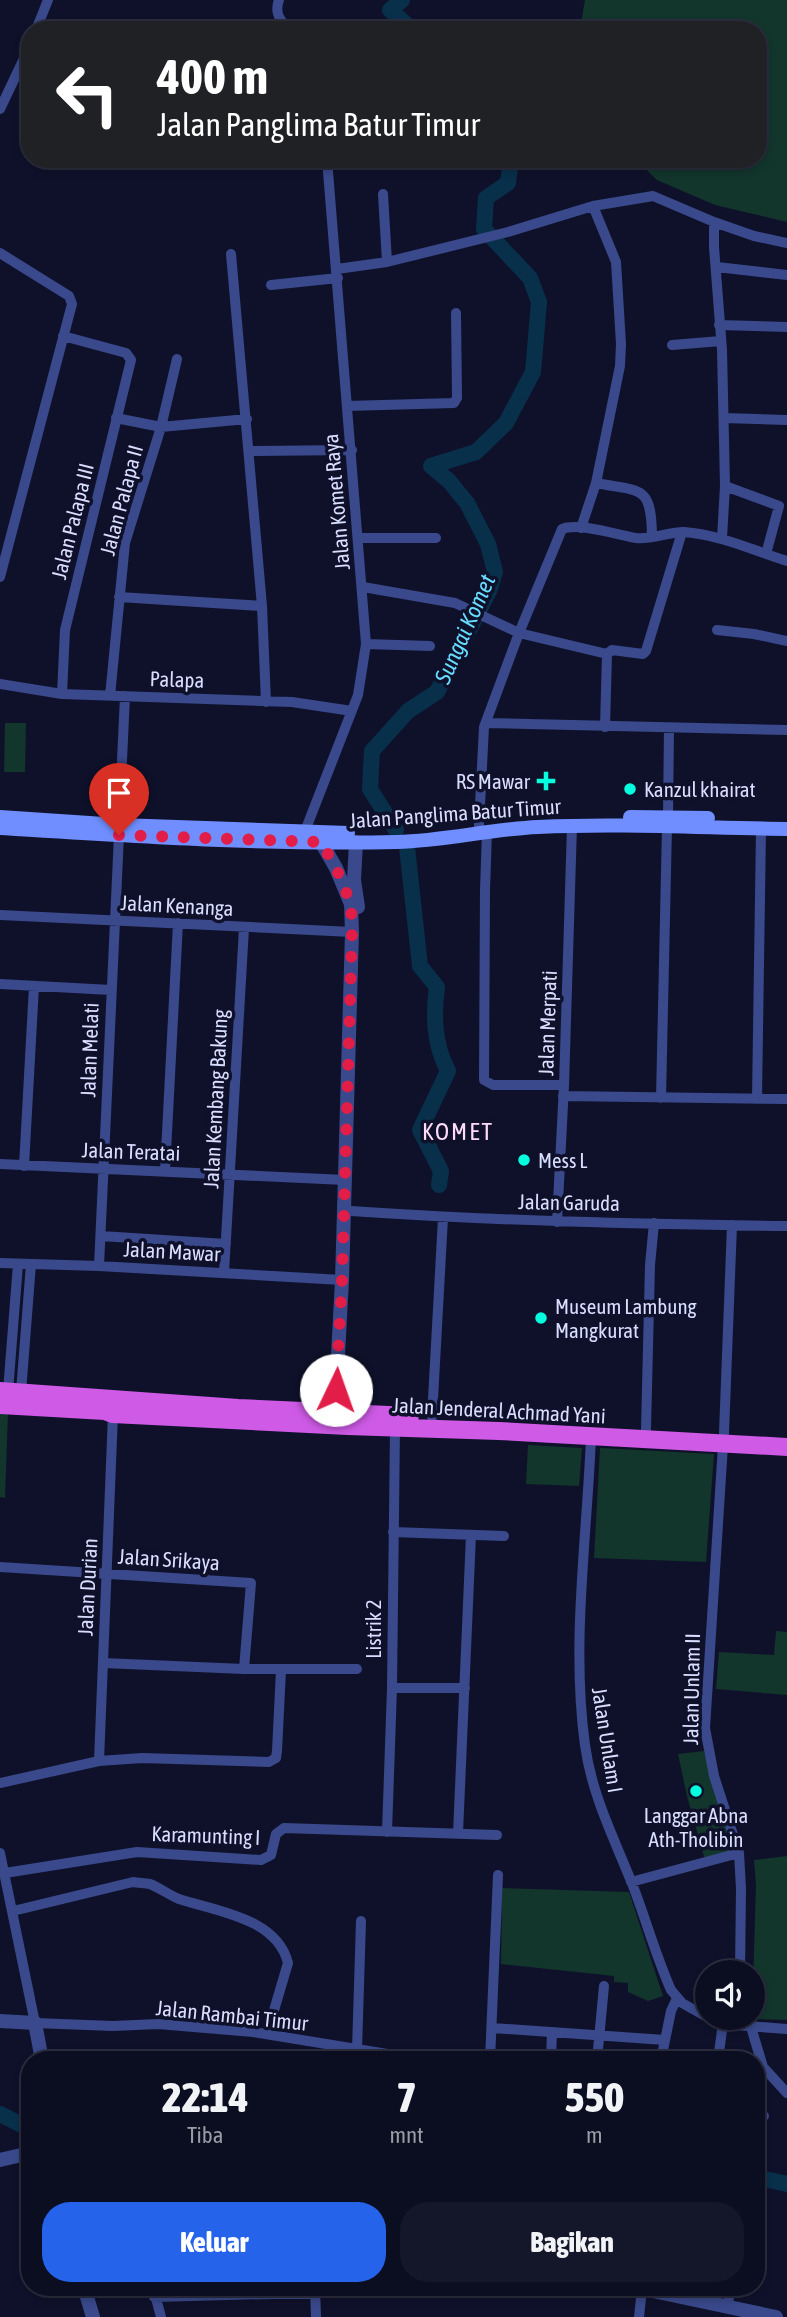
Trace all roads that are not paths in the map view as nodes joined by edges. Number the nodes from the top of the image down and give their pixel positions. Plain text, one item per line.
1 (48, 0) edge
2 (279, 0) edge
3 (40, 21) edge
4 (280, 21) edge
5 (21, 65) edge
6 (0, 109) edge
7 (328, 168) edge
8 (383, 194) dead end
9 (593, 206) junction
10 (714, 222) junction
11 (787, 243) edge
12 (0, 253) edge
13 (231, 254) dead end
14 (387, 262) junction
15 (717, 267) junction
16 (337, 273) junction
17 (787, 275) edge
18 (271, 285) dead end
19 (456, 313) dead end
20 (719, 325) junction
21 (787, 327) edge
22 (64, 336) junction
23 (721, 341) junction
24 (672, 345) dead end
25 (177, 359) dead end
26 (346, 406) junction
27 (116, 418) junction
28 (724, 418) junction
29 (247, 419) junction
30 (787, 420) edge
31 (161, 427) junction
32 (352, 450) junction
33 (249, 451) junction
34 (596, 482) junction
35 (724, 486) junction
36 (581, 528) junction
37 (682, 532) junction
38 (653, 535) junction
39 (358, 538) junction
40 (436, 538) dead end
41 (722, 538) junction
42 (766, 554) junction
43 (787, 561) edge
44 (0, 577) edge
45 (363, 587) junction
46 (119, 597) junction
47 (262, 606) junction
48 (717, 630) dead end
49 (519, 633) junction
50 (787, 641) edge
51 (366, 644) junction
52 (430, 646) dead end
53 (607, 654) junction
54 (0, 684) edge
55 (62, 694) junction
56 (110, 696) junction
57 (125, 696) junction
58 (266, 702) junction
59 (352, 711) junction
60 (486, 723) junction
61 (605, 726) junction
62 (669, 728) junction
63 (787, 730) edge
64 (0, 817) edge
65 (787, 821) edge
66 (668, 822) junction
67 (732, 824) junction
68 (42, 825) junction
69 (572, 826) junction
70 (0, 828) edge
71 (483, 828) junction
72 (761, 829) junction
73 (119, 830) junction
74 (787, 830) edge
75 (305, 831) junction
76 (321, 842) junction
77 (356, 842) junction
78 (0, 915) edge
79 (114, 922) junction
80 (178, 923) junction
81 (244, 928) junction
82 (352, 932) junction
83 (0, 984) edge
84 (34, 986) junction
85 (111, 990) junction
86 (352, 1065) junction
87 (564, 1091) junction
88 (661, 1098) junction
89 (757, 1099) junction
90 (787, 1099) edge
91 (0, 1164) edge
92 (24, 1166) junction
93 (105, 1170) junction
94 (165, 1171) junction
95 (231, 1174) junction
96 (345, 1180) junction
97 (351, 1211) junction
98 (443, 1218) junction
99 (557, 1222) junction
100 (654, 1223) junction
101 (732, 1225) junction
102 (787, 1226) edge
103 (101, 1236) junction
104 (226, 1244) junction
105 (0, 1263) edge
106 (18, 1264) junction
107 (31, 1264) junction
108 (100, 1266) junction
109 (223, 1273) junction
110 (342, 1280) junction
111 (342, 1346) junction
112 (7, 1395) edge
113 (108, 1407) junction
114 (338, 1412) junction
115 (237, 1414) junction
116 (432, 1417) junction
117 (499, 1426) junction
118 (396, 1427) junction
119 (559, 1429) junction
120 (646, 1429) junction
121 (787, 1436) edge
122 (592, 1437) junction
123 (723, 1439) junction
124 (787, 1447) edge
125 (393, 1532) junction
126 (471, 1535) junction
127 (504, 1536) dead end
128 (0, 1567) edge
129 (107, 1574) junction
130 (103, 1663) junction
131 (244, 1669) junction
132 (281, 1670) junction
133 (357, 1670) dead end
134 (392, 1688) junction
135 (465, 1688) junction
136 (99, 1761) junction
137 (0, 1783) edge
138 (387, 1832) junction
139 (458, 1833) junction
140 (497, 1835) dead end
141 (0, 1853) edge
142 (739, 1853) junction
143 (5, 1873) junction
144 (498, 1875) dead end
145 (631, 1882) junction
146 (8, 1906) edge
147 (361, 1921) dead end
148 (740, 1960) edge
149 (604, 1986) dead end
150 (677, 1998) junction
151 (695, 2011) edge
152 (0, 2021) edge
153 (35, 2023) junction
154 (765, 2026) edge
155 (492, 2028) junction
156 (787, 2029) edge
157 (722, 2030) edge
158 (746, 2030) edge
159 (552, 2032) junction
160 (267, 2034) junction
161 (599, 2035) junction
162 (665, 2039) junction
163 (357, 2050) junction
164 (40, 2051) edge
165 (364, 2051) edge
166 (491, 2051) edge
167 (551, 2051) edge
168 (598, 2051) edge
169 (663, 2051) edge
170 (719, 2051) edge
171 (756, 2051) edge
172 (765, 2068) edge
173 (787, 2094) edge
174 (21, 2155) edge
175 (0, 2160) edge
176 (87, 2296) edge
177 (155, 2296) edge
178 (315, 2296) edge
179 (638, 2296) edge
180 (698, 2296) edge
181 (729, 2296) edge
182 (728, 2306) junction
183 (93, 2317) edge
184 (161, 2317) edge
185 (316, 2317) edge
186 (639, 2317) edge
187 (776, 2317) edge

1 - 3 street
2 - 4 street
5 - 6 street
7 - 16 street, Jalan Komet Raya
8 - 14 street
9 - 10 street
9 - 14 street
9 - 34 street
10 - 11 street
10 - 15 street
12 - 22 street
13 - 29 street
14 - 16 street
15 - 17 street
15 - 20 street
16 - 18 street
16 - 26 street, Jalan Komet Raya
19 - 26 street
20 - 21 street
20 - 23 street
22 - 27 street, Jalan Palapa III
22 - 44 street
23 - 24 street
23 - 28 street
25 - 31 street, Jalan Palapa II
26 - 32 street, Jalan Komet Raya
27 - 31 street
27 - 55 street, Jalan Palapa III
28 - 30 street
28 - 35 street
29 - 31 street
29 - 33 street
31 - 46 street, Jalan Palapa II
32 - 33 street
32 - 39 street, Jalan Komet Raya
33 - 47 street
34 - 36 street
34 - 38 street
35 - 41 street
35 - 42 street
36 - 38 street
36 - 49 street
37 - 38 street
37 - 41 street
37 - 53 street
39 - 40 street
39 - 45 street, Jalan Komet Raya
41 - 42 street
42 - 43 street
45 - 49 street
45 - 51 street, Jalan Komet Raya
46 - 47 street
46 - 56 street, Jalan Palapa II
47 - 58 street
48 - 50 street
49 - 53 street
49 - 60 street
51 - 52 street
51 - 59 street, Jalan Komet Raya
53 - 61 street
54 - 55 street, Palapa
55 - 56 street, Palapa
56 - 57 street, Palapa
57 - 58 street, Palapa
57 - 73 street, Jalan Melati
58 - 59 street, Palapa
59 - 75 street, Jalan Komet Raya
60 - 61 street
60 - 71 street
61 - 62 street
62 - 63 street
62 - 66 street
64 - 68 main road, Jalan Panglima Batur Timur
64 - 70 main road
65 - 67 main road, Jalan Panglima Batur Timur
66 - 67 main road, Jalan Panglima Batur Timur
66 - 69 main road, Jalan Panglima Batur Timur
66 - 71 main road, Jalan Panglima Batur Timur
66 - 88 street
67 - 72 main road, Jalan Panglima Batur Timur
68 - 70 main road, Jalan Panglima Batur Timur
68 - 73 main road, Jalan Panglima Batur Timur
69 - 71 main road, Jalan Panglima Batur Timur
69 - 87 street, Jalan Merpati
71 - 75 main road, Jalan Panglima Batur Timur
71 - 77 main road, Jalan Panglima Batur Timur
71 - 87 street
72 - 74 main road, Jalan Panglima Batur Timur
72 - 89 street
73 - 75 main road, Jalan Panglima Batur Timur
73 - 76 main road, Jalan Panglima Batur Timur
73 - 79 street, Jalan Melati
76 - 77 main road, Jalan Panglima Batur Timur
76 - 82 street
77 - 86 street
78 - 79 street, Jalan Kenanga
79 - 80 street, Jalan Kenanga
79 - 85 street, Jalan Melati
80 - 81 street, Jalan Kenanga
80 - 94 street
81 - 82 street, Jalan Kenanga
81 - 95 street, Jalan Kembang Bakung
82 - 86 street
83 - 84 street
84 - 85 street
84 - 92 street
85 - 93 street, Jalan Melati
86 - 96 street
86 - 97 street
87 - 88 street
87 - 99 street, Jalan Merpati
88 - 89 street
89 - 90 street
91 - 92 street, Jalan Teratai
92 - 93 street, Jalan Teratai
93 - 94 street, Jalan Teratai
93 - 103 street, Jalan Melati
94 - 95 street, Jalan Teratai
95 - 96 street, Jalan Teratai
95 - 104 street, Jalan Kembang Bakung
96 - 110 street
97 - 98 street, Jalan Garuda
97 - 111 street
98 - 99 street, Jalan Garuda
98 - 116 street
99 - 100 street, Jalan Garuda
100 - 101 street, Jalan Garuda
100 - 120 street
101 - 102 street, Jalan Garuda
101 - 123 street, Jalan Unlam II
103 - 104 street
103 - 108 street, Jalan Melati
104 - 109 street, Jalan Kembang Bakung
105 - 106 street, Jalan Mawar
106 - 107 street, Jalan Mawar
106 - 112 street
107 - 108 street, Jalan Mawar
107 - 112 street
108 - 109 street, Jalan Mawar
109 - 110 street, Jalan Mawar
110 - 111 street
111 - 114 street
112 - 113 highway, Jalan Jenderal Achmad Yani
113 - 115 highway, Jalan Jenderal Achmad Yani
113 - 129 street, Jalan Durian
114 - 115 highway, Jalan Jenderal Achmad Yani
114 - 116 highway, Jalan Jenderal Achmad Yani
115 - 118 highway, Jalan Jenderal Achmad Yani
116 - 117 highway, Jalan Jenderal Achmad Yani
117 - 118 highway, Jalan Jenderal Achmad Yani
117 - 119 highway, Jalan Jenderal Achmad Yani
118 - 125 street, Listrik 2
119 - 120 highway, Jalan Jenderal Achmad Yani
119 - 122 highway, Jalan Jenderal Achmad Yani
120 - 123 highway, Jalan Jenderal Achmad Yani
121 - 123 highway, Jalan Jenderal Achmad Yani
122 - 123 highway, Jalan Jenderal Achmad Yani
122 - 145 street, Jalan Unlam I
123 - 124 highway, Jalan Jenderal Achmad Yani
123 - 142 street, Jalan Unlam II
125 - 126 street
125 - 134 street, Listrik 2
126 - 127 street
126 - 135 street
128 - 129 street, Jalan Srikaya
129 - 130 street, Jalan Durian
129 - 131 street, Jalan Srikaya
130 - 131 street
130 - 136 street, Jalan Durian
131 - 132 street
132 - 133 street
132 - 136 street
134 - 135 street
134 - 138 street, Listrik 2
135 - 139 street
136 - 137 street
138 - 139 street
138 - 143 street, Karamunting I
139 - 140 street
141 - 143 street
142 - 145 street
142 - 148 street, Jalan Unlam II
143 - 146 street
144 - 155 street
145 - 150 street, Jalan Unlam I
146 - 153 street
146 - 160 street
147 - 163 street
149 - 161 street
150 - 151 street
150 - 162 street
152 - 153 street
153 - 160 street, Jalan Rambai Timur
153 - 164 street
154 - 156 street
155 - 159 street
155 - 166 street
157 - 170 street
158 - 171 street
159 - 161 street
159 - 167 street
160 - 163 street, Jalan Rambai Timur
161 - 162 street
161 - 168 street
162 - 169 street
163 - 165 street, Jalan Rambai Timur
172 - 173 street
174 - 175 street
176 - 183 street
177 - 184 street
178 - 185 street
179 - 186 street
180 - 182 street
181 - 182 street
182 - 187 street

